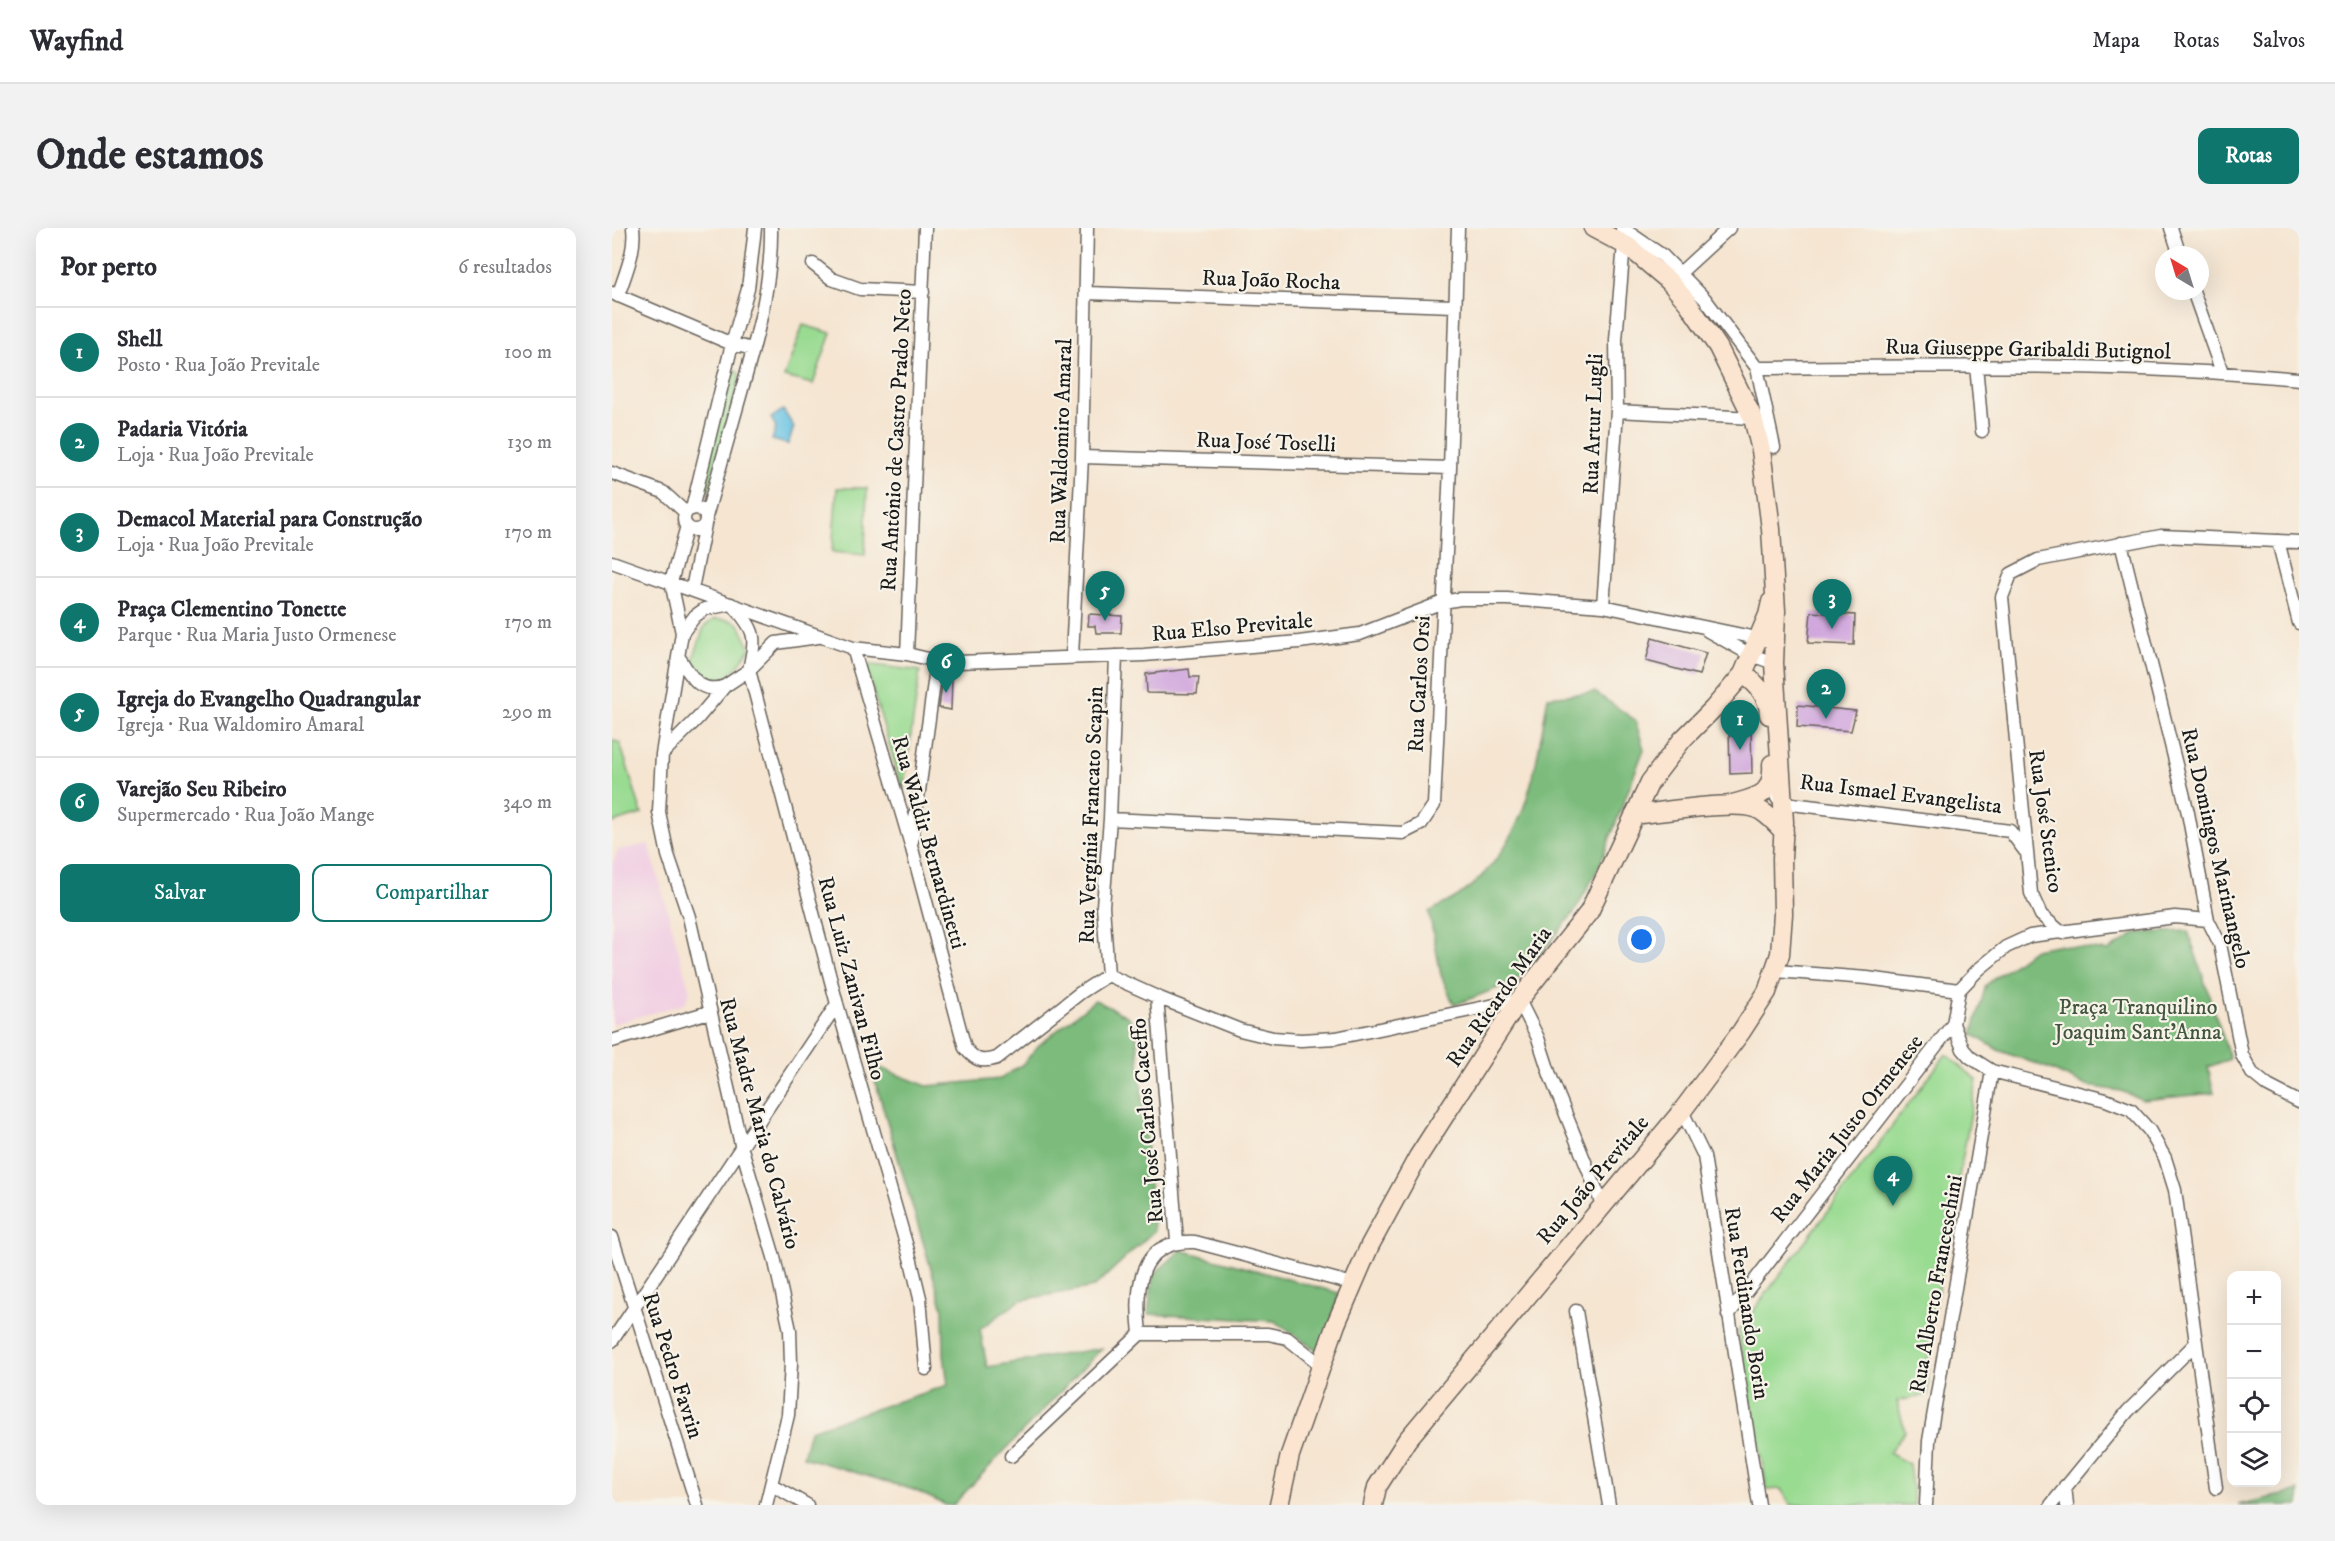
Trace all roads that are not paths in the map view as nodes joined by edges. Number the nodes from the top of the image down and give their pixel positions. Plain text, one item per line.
1 (633, 228) edge
2 (755, 228) edge
3 (771, 228) edge
4 (925, 228) edge
5 (1087, 228) edge
6 (1458, 228) edge
7 (1593, 228) edge
8 (1729, 228) edge
9 (2171, 228) edge
10 (1623, 236) edge
11 (2177, 246) edge
12 (813, 264) dead end
13 (1680, 273) junction
14 (923, 292) junction
15 (1087, 293) junction
16 (615, 295) edge
17 (2196, 300) edge
18 (1454, 306) junction
19 (732, 344) junction
20 (753, 349) junction
21 (1976, 365) junction
22 (1757, 368) junction
23 (2222, 372) junction
24 (2299, 379) edge
25 (1617, 411) junction
26 (1753, 418) junction
27 (1982, 431) dead end
28 (1774, 447) dead end
29 (1082, 457) junction
30 (1450, 468) junction
31 (612, 473) edge
32 (688, 516) junction
33 (706, 521) junction
34 (2278, 541) junction
35 (2299, 542) edge
36 (2121, 543) junction
37 (612, 562) edge
38 (672, 582) junction
39 (692, 590) junction
40 (1773, 590) junction
41 (1443, 602) junction
42 (733, 604) junction
43 (1603, 606) junction
44 (2299, 623) edge
45 (1693, 624) junction
46 (682, 633) junction
47 (819, 637) junction
48 (1757, 637) junction
49 (1775, 642) junction
50 (853, 648) junction
51 (907, 654) junction
52 (1751, 655) junction
53 (1072, 656) junction
54 (1116, 656) junction
55 (680, 659) junction
56 (937, 661) junction
57 (1773, 663) junction
58 (749, 670) junction
59 (1743, 674) junction
60 (725, 686) junction
61 (663, 754) junction
62 (1765, 792) junction
63 (1784, 803) junction
64 (1729, 806) junction
65 (1634, 815) junction
66 (1110, 819) junction
67 (1784, 832) junction
68 (911, 845) junction
69 (2030, 862) junction
70 (2208, 920) junction
71 (2062, 933) junction
72 (1776, 971) junction
73 (1108, 975) junction
74 (1959, 990) junction
75 (1157, 997) junction
76 (1519, 1000) junction
77 (837, 1004) junction
78 (709, 1012) junction
79 (1953, 1023) junction
80 (612, 1041) edge
81 (1992, 1071) junction
82 (2299, 1102) edge
83 (1682, 1111) junction
84 (742, 1149) junction
85 (1602, 1204) junction
86 (612, 1236) edge
87 (1178, 1241) junction
88 (1353, 1284) junction
89 (634, 1308) junction
90 (1576, 1311) dead end
91 (1728, 1315) junction
92 (1140, 1334) junction
93 (612, 1341) edge
94 (2195, 1344) junction
95 (1321, 1365) junction
96 (926, 1370) dead end
97 (1011, 1456) dead end
98 (772, 1485) junction
99 (2065, 1486) junction
100 (2216, 1488) dead end
101 (697, 1505) edge
102 (766, 1505) edge
103 (807, 1505) edge
104 (1278, 1505) edge
105 (1373, 1505) edge
106 (1609, 1505) edge
107 (1759, 1505) edge
108 (1926, 1505) edge
109 (2050, 1505) edge
110 (2067, 1505) edge

1 - 16 street
2 - 19 street
3 - 20 street
4 - 14 street, Rua Antônio de Castro Prado Neto
5 - 15 street, Rua Waldomiro Amaral
6 - 18 street, Rua Carlos Orsi
7 - 10 main road
8 - 13 street
9 - 11 street
10 - 13 street
10 - 25 street, Rua Artur Lugli
10 - 26 main road
12 - 14 street
13 - 22 street
14 - 51 street, Rua Antônio de Castro Prado Neto
15 - 18 street, Rua João Rocha
15 - 29 street, Rua Waldomiro Amaral
16 - 19 street
17 - 23 street
18 - 30 street, Rua Carlos Orsi
19 - 20 street
19 - 32 street
20 - 33 street
21 - 22 street, Rua Giuseppe Garibaldi Butignol
21 - 23 street, Rua Giuseppe Garibaldi Butignol
21 - 27 street
22 - 28 street
23 - 24 street, Rua Giuseppe Garibaldi Butignol
25 - 26 street
25 - 43 street, Rua Artur Lugli
26 - 40 main road
29 - 30 street, Rua José Toselli
29 - 53 street, Rua Waldomiro Amaral
30 - 41 street, Rua Carlos Orsi
31 - 32 street
32 - 33 street
32 - 33 street
32 - 38 street
33 - 39 street
34 - 35 street
34 - 36 street
34 - 44 street
36 - 69 street, Rua José Stenico
36 - 70 street, Rua Domingos Marinangelo
37 - 38 street, Rua Elso Previtale
38 - 39 street, Rua Elso Previtale
38 - 46 street
39 - 42 street, Rua Elso Previtale
40 - 48 main road
40 - 49 main road
41 - 43 street, Rua Elso Previtale
41 - 54 street, Rua Elso Previtale
41 - 66 street, Rua Carlos Orsi
42 - 46 street
42 - 47 street, Rua Elso Previtale
42 - 58 street, Rua Luiz Zanivan Filho
43 - 45 street, Rua Elso Previtale
45 - 48 street, Rua Elso Previtale
45 - 52 street, Rua Elso Previtale
46 - 55 street, Rua Madre Maria do Calvário
47 - 50 street, Rua Elso Previtale
47 - 58 street
48 - 49 street
48 - 52 main road
49 - 57 main road
50 - 51 street, Rua Elso Previtale
50 - 68 street, Rua Waldir Bernardinetti
51 - 56 street, Rua Elso Previtale
52 - 57 street
52 - 59 main road
53 - 54 street, Rua Elso Previtale
53 - 56 street, Rua Elso Previtale
54 - 66 street, Rua Vergínia Francato Scapin
55 - 60 street
55 - 61 street, Rua Madre Maria do Calvário
56 - 68 street
57 - 63 main road
58 - 60 street
58 - 77 street, Rua Luiz Zanivan Filho
59 - 62 main road
59 - 65 main road, Rua Ricardo Maria
60 - 61 street
61 - 78 street, Rua Madre Maria do Calvário
62 - 63 street
62 - 64 main road
63 - 67 main road, Rua João Previtale
63 - 69 street, Rua Ismael Evangelista
64 - 65 main road
64 - 67 main road
65 - 76 main road, Rua Ricardo Maria
66 - 73 street, Rua Vergínia Francato Scapin
67 - 72 main road, Rua João Previtale
68 - 73 street, Rua Waldir Bernardinetti
69 - 71 street, Rua José Stenico
70 - 71 street
70 - 82 street, Rua Domingos Marinangelo
71 - 74 street
72 - 74 street
72 - 83 main road, Rua João Previtale
73 - 75 street
74 - 79 street
75 - 76 street
75 - 87 street, Rua José Carlos Caceffo
76 - 85 street
76 - 88 main road, Rua Ricardo Maria
77 - 84 street
77 - 96 street, Rua Luiz Zanivan Filho
78 - 80 street
78 - 84 street, Rua Madre Maria do Calvário
79 - 81 street
79 - 91 street, Rua Maria Justo Ormenese
81 - 94 street
81 - 108 street, Rua Alberto Franceschini
83 - 85 main road, Rua João Previtale
83 - 91 street, Rua Ferdinando Borin
84 - 89 street
84 - 98 street, Rua Madre Maria do Calvário
85 - 105 main road, Rua João Previtale
86 - 89 street, Rua Pedro Favrin
87 - 88 street
87 - 92 street
88 - 95 main road, Rua Ricardo Maria
89 - 93 street
89 - 101 street, Rua Pedro Favrin
90 - 106 street
91 - 107 street, Rua Ferdinando Borin
92 - 95 street
92 - 97 street
94 - 99 street
94 - 100 street
95 - 104 main road, Rua Ricardo Maria
98 - 102 street, Rua Madre Maria do Calvário
98 - 103 street
99 - 109 street
99 - 110 street

